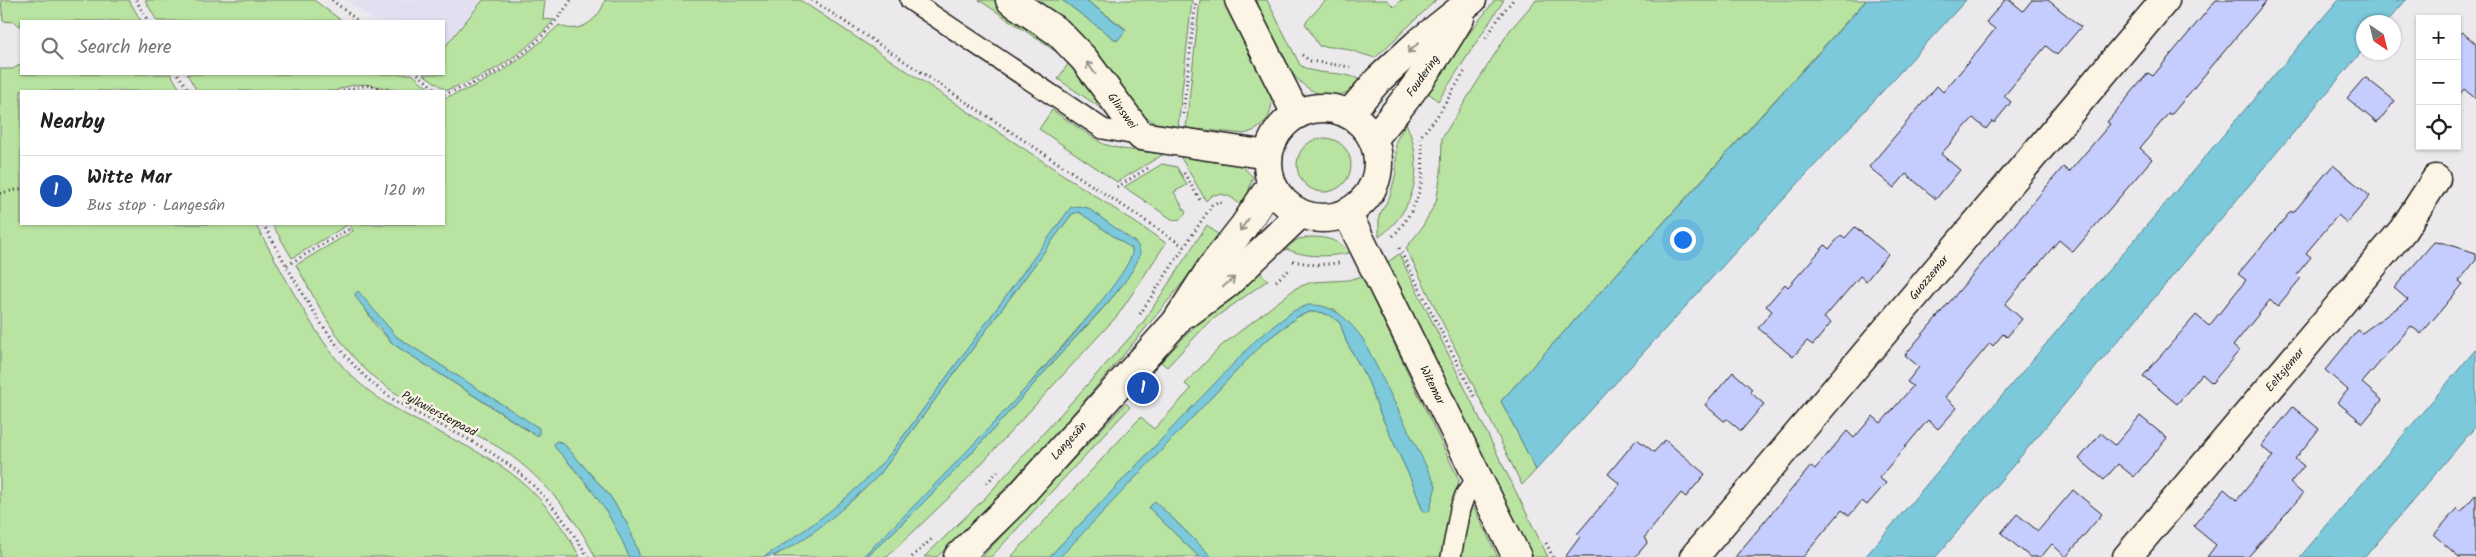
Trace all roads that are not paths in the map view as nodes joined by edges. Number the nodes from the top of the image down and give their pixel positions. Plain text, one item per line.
1 (910, 0) edge
2 (1010, 0) edge
3 (1239, 0) edge
4 (2165, 0) edge
5 (1469, 4) edge
6 (1296, 114) junction
7 (1349, 114) junction
8 (1140, 136) junction
9 (1373, 139) junction
10 (1268, 155) junction
11 (2436, 179) dead end
12 (1271, 185) junction
13 (1347, 213) junction
14 (1300, 214) junction
15 (1176, 322) junction
16 (1478, 479) junction
17 (958, 557) edge
18 (1451, 557) edge
19 (1517, 557) edge
20 (1694, 557) edge
21 (2127, 557) edge

1 - 8 lane
8 -> 2 street, Glinswei
3 - 6 street
4 - 20 street, Guozzemar
5 -> 7 street, Foudering
5 - 9 street, Foudering
6 - 7 street
6 - 10 street
7 - 9 street
8 - 10 street, Glinswei
9 - 13 street
10 - 12 street
11 - 21 street, Eeltsjemar
12 - 14 street
12 -> 15 street, Langesân
13 - 14 street
13 - 16 street, Witemar
15 -> 14 street, Langesân
15 - 17 street, Langesân
16 - 18 lane
16 - 19 street, Witemar

